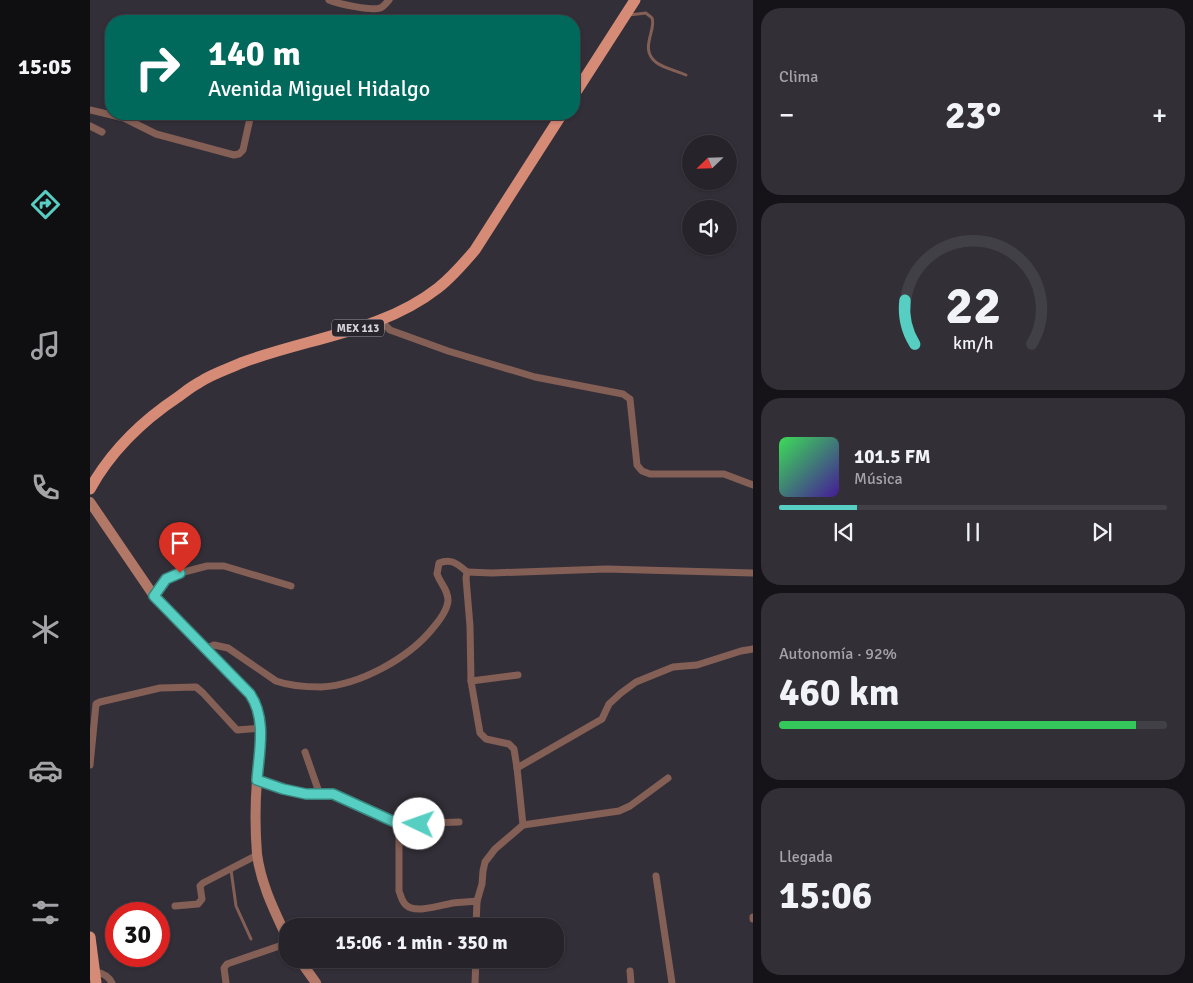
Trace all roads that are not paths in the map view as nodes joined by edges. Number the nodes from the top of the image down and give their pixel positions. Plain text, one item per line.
1 (329, 0) edge
2 (389, 0) edge
3 (635, 0) edge
4 (625, 15) junction
5 (686, 75) dead end
6 (580, 86) edge
7 (90, 110) edge
8 (105, 114) edge
9 (128, 120) edge
10 (250, 120) edge
11 (558, 120) edge
12 (90, 126) edge
13 (102, 132) dead end
14 (381, 321) junction
15 (753, 485) edge
16 (90, 489) edge
17 (90, 502) edge
18 (467, 572) junction
19 (753, 573) edge
20 (291, 586) dead end
21 (154, 596) junction
22 (753, 648) edge
23 (205, 649) junction
24 (518, 675) dead end
25 (471, 681) junction
26 (261, 728) junction
27 (305, 752) dead end
28 (90, 765) edge
29 (517, 768) junction
30 (668, 778) dead end
31 (257, 780) junction
32 (320, 795) junction
33 (459, 822) dead end
34 (399, 824) junction
35 (523, 825) junction
36 (257, 855) junction
37 (231, 869) junction
38 (656, 876) dead end
39 (477, 901) junction
40 (175, 906) dead end
41 (476, 918) edge
42 (279, 922) edge
43 (90, 937) edge
44 (251, 939) dead end
45 (279, 945) edge
46 (91, 950) edge
47 (305, 968) edge
48 (476, 968) edge
49 (630, 971) dead end
50 (95, 977) edge
51 (112, 983) edge
52 (226, 983) edge
53 (316, 983) edge
54 (475, 983) edge
55 (631, 983) edge
56 (672, 983) edge

1 - 2 street
3 - 4 main road
4 - 5 lane
4 - 6 main road
7 - 8 street
9 - 10 street
11 - 14 main road, MEX 113
12 - 13 street
14 - 15 street
14 - 16 main road, MEX 113
17 - 21 main road
18 - 19 street
18 - 23 street
18 - 25 street
20 - 21 street
21 - 23 main road
22 - 29 street
23 - 26 main road
24 - 25 street
25 - 29 street
26 - 28 street
26 - 31 main road
27 - 32 street
29 - 35 street
30 - 35 street
31 - 32 street
31 - 36 main road
32 - 34 street
33 - 34 street
34 - 39 street
35 - 39 street
36 - 37 street
36 - 42 main road
37 - 40 street
37 - 44 lane
38 - 56 street
39 - 41 street
43 - 46 main road
45 - 52 street
46 - 50 main road
47 - 53 main road
48 - 54 street
49 - 55 street
50 - 51 street

